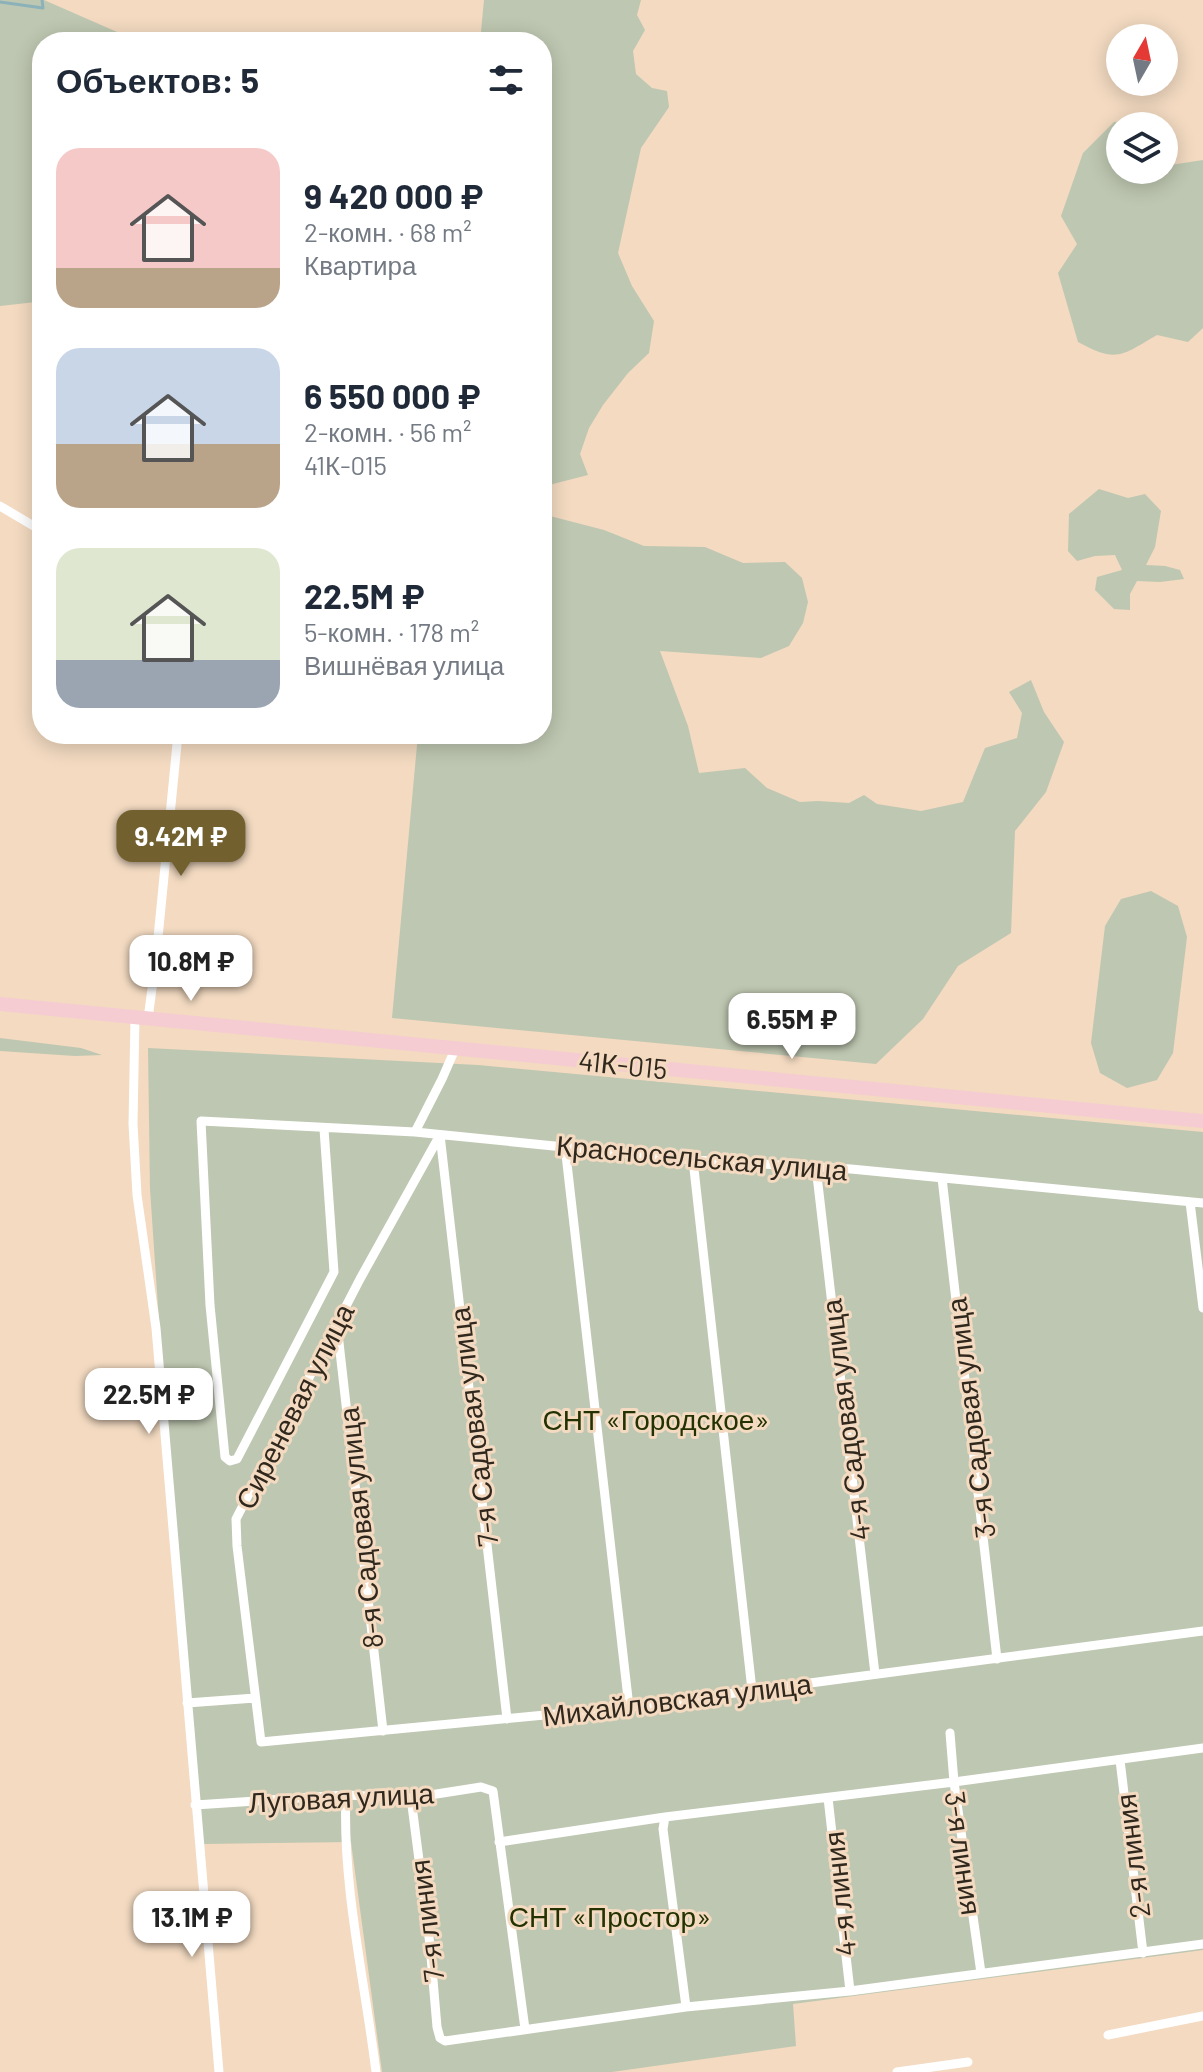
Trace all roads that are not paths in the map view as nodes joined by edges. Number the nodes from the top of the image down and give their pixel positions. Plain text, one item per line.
1 (0, 506) edge
2 (32, 525) edge
3 (177, 744) edge
4 (0, 1004) edge
5 (142, 1018) junction
6 (456, 1047) junction
7 (1203, 1121) edge
8 (324, 1129) junction
9 (415, 1132) junction
10 (440, 1135) junction
11 (565, 1146) junction
12 (693, 1160) junction
13 (816, 1167) junction
14 (942, 1178) junction
15 (1190, 1202) junction
16 (1203, 1203) edge
17 (1203, 1308) edge
18 (337, 1325) junction
19 (1203, 1631) edge
20 (997, 1659) junction
21 (875, 1674) junction
22 (752, 1690) junction
23 (255, 1698) junction
24 (187, 1703) junction
25 (629, 1707) junction
26 (507, 1719) junction
27 (383, 1731) junction
28 (950, 1733) dead end
29 (1203, 1748) edge
30 (1120, 1760) junction
31 (954, 1782) junction
32 (346, 1795) junction
33 (411, 1798) junction
34 (828, 1798) junction
35 (195, 1805) junction
36 (665, 1817) junction
37 (499, 1842) junction
38 (1203, 1944) edge
39 (1143, 1953) junction
40 (981, 1973) junction
41 (850, 1991) junction
42 (686, 2007) junction
43 (1203, 2016) edge
44 (525, 2029) junction
45 (1108, 2035) dead end
46 (968, 2062) dead end
47 (219, 2072) edge
48 (376, 2072) edge
49 (897, 2072) edge

1 - 2 street
3 - 5 street
4 - 5 main road, 41К-015
5 - 6 main road, 41К-015
5 - 24 street
6 - 7 main road, 41К-015
6 - 9 street
8 - 8 street, Красносельская улица
8 - 9 street, Красносельская улица
9 - 10 street, Красносельская улица
10 - 11 street, Красносельская улица
10 - 18 street, Сиреневая улица
10 - 26 street, 7-я Садовая улица
11 - 12 street, Красносельская улица
11 - 25 street
12 - 13 street, Красносельская улица
12 - 22 street
13 - 14 street, Красносельская улица
13 - 21 street, 4-я Садовая улица
14 - 15 street, Красносельская улица
14 - 20 street, 3-я Садовая улица
15 - 16 street, Красносельская улица
15 - 17 street
18 - 23 street, Сиреневая улица
18 - 27 street, 8-я Садовая улица
19 - 20 street, Михайловская улица
20 - 21 street, Михайловская улица
21 - 22 street, Михайловская улица
22 - 25 street, Михайловская улица
23 - 24 street
23 - 27 street, Михайловская улица
24 - 35 street
25 - 26 street, Михайловская улица
26 - 27 street, Михайловская улица
28 - 31 street, 3-я линия
29 - 30 street
30 - 31 street
30 - 39 street, 2-я линия
31 - 34 street
31 - 40 street, 3-я линия
32 - 33 street, Луговая улица
32 - 35 street, Луговая улица
32 - 48 street
33 - 37 street, Луговая улица
33 - 44 street, 7-я линия
34 - 36 street
34 - 41 street, 4-я линия
35 - 47 street
36 - 37 street
36 - 42 street
37 - 44 street
38 - 39 street
39 - 40 street
40 - 41 street
41 - 42 street
42 - 44 street
43 - 45 street
46 - 49 street

